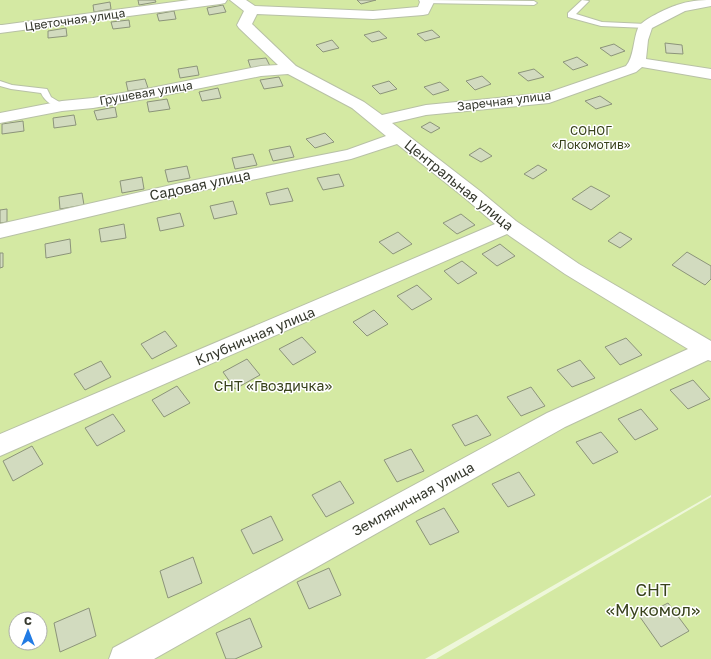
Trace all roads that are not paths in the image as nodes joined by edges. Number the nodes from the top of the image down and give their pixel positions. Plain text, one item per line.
1 (220, 0) edge
2 (585, 0) edge
3 (427, 1) edge
4 (710, 2) edge
5 (534, 3) dead end
6 (245, 5) edge
7 (646, 26) junction
8 (2, 29) dead end
9 (638, 62) junction
10 (292, 69) junction
11 (709, 75) edge
12 (0, 83) edge
13 (62, 106) junction
14 (0, 118) edge
15 (379, 121) junction
16 (399, 136) junction
17 (509, 226) junction
18 (0, 231) edge
19 (709, 351) edge
20 (0, 445) edge
21 (124, 659) edge

1 - 8 street, Цветочная улица
2 - 7 lane
3 - 5 lane
3 - 6 street
4 - 7 street
6 - 10 street, Центральная улица
7 - 9 street
9 - 11 street
9 - 15 street, Заречная улица
10 - 13 street, Грушевая улица
10 - 15 street, Центральная улица
12 - 13 lane
13 - 14 street, Грушевая улица
15 - 16 street, Центральная улица
16 - 17 street, Центральная улица
16 - 18 street, Садовая улица
17 - 19 street, Центральная улица
17 - 20 street, Клубничная улица
19 - 21 street, Земляничная улица

